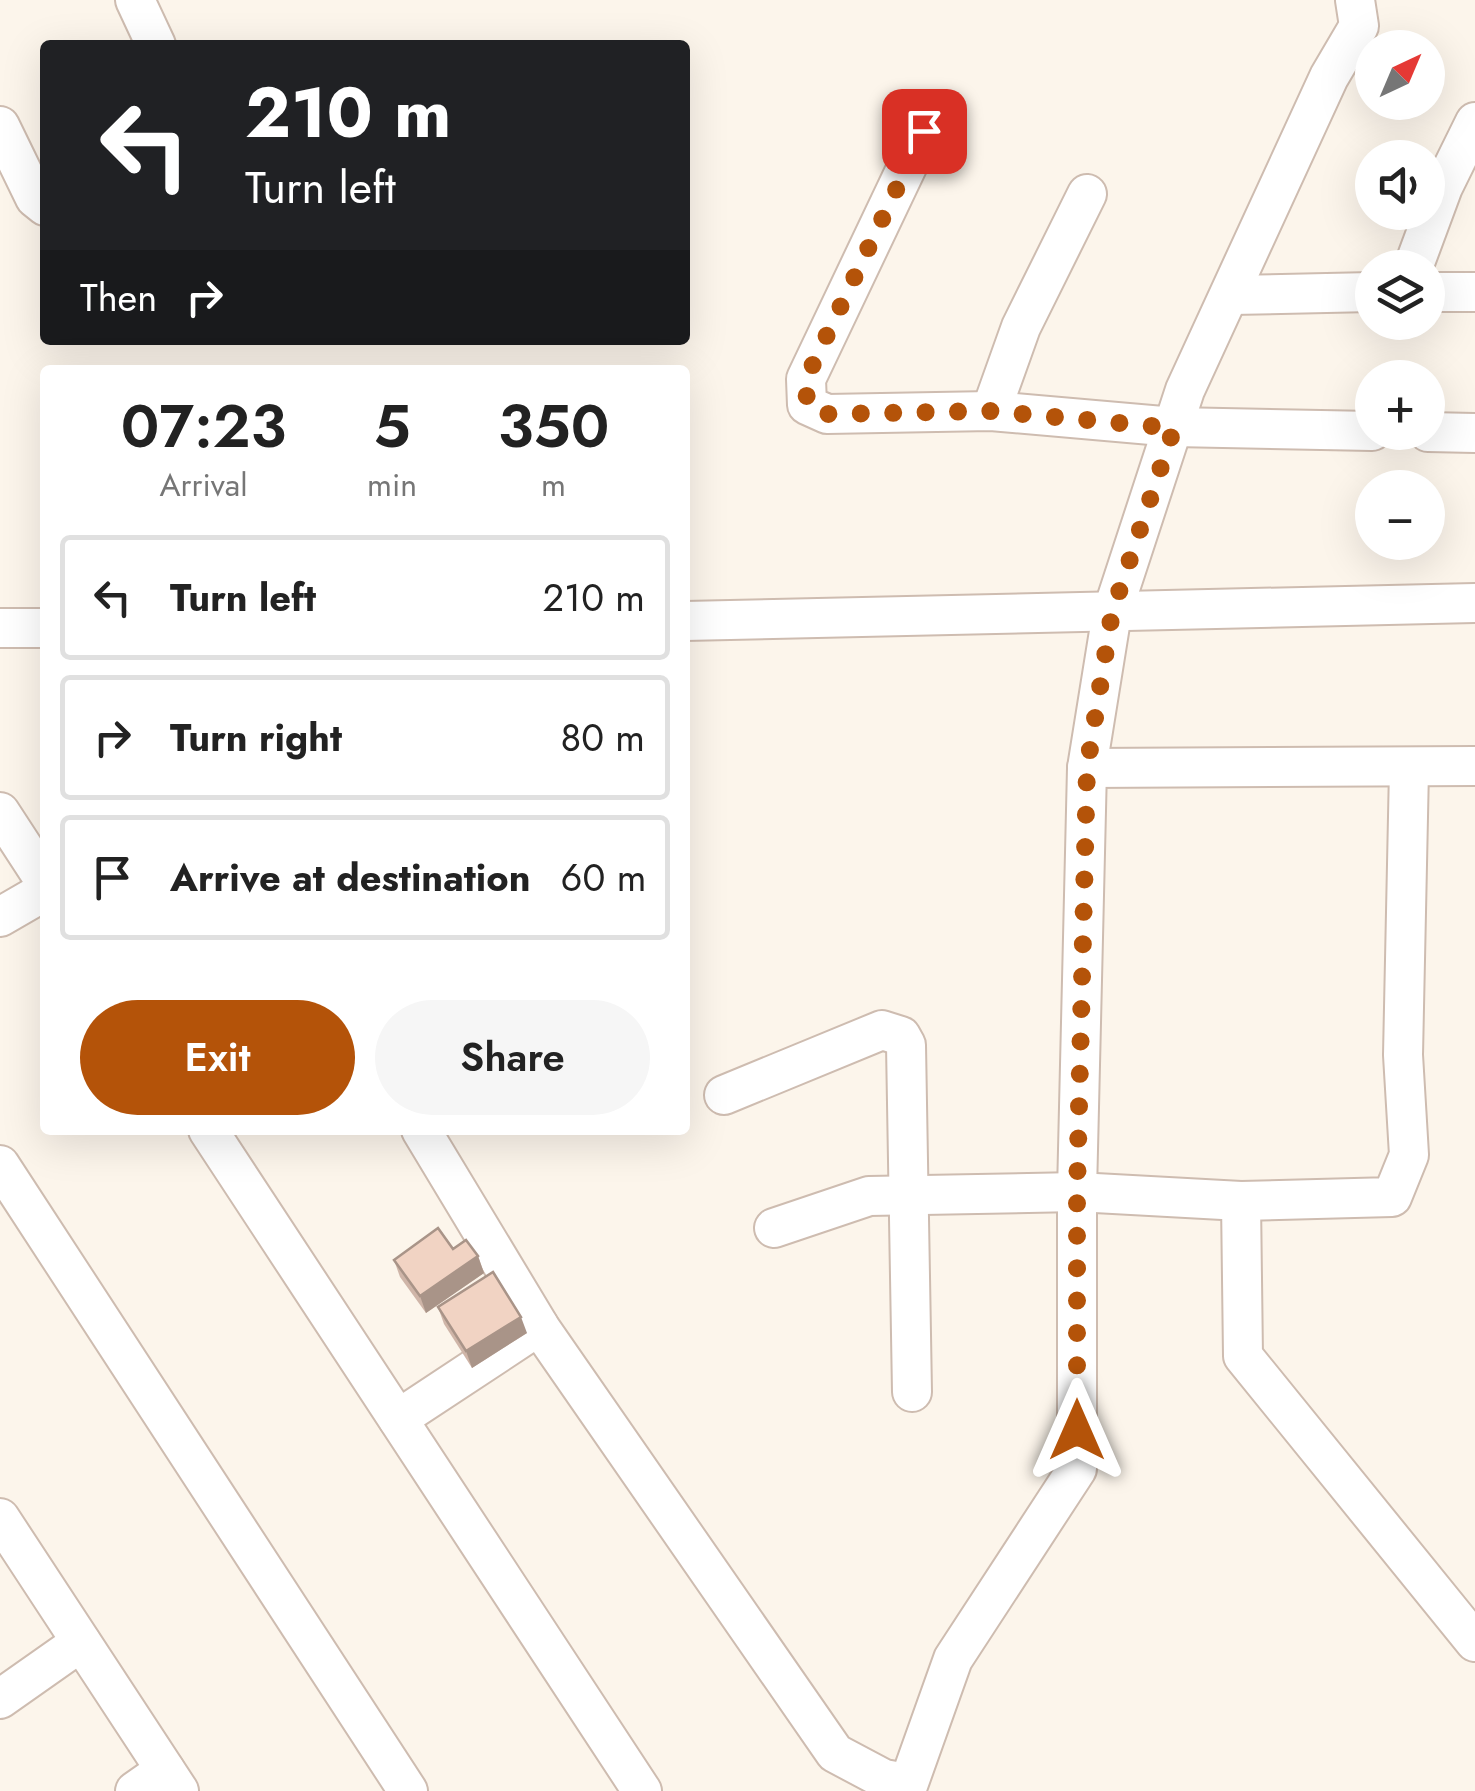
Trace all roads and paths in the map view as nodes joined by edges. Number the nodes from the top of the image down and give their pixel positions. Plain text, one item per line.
1 (135, 0) edge
2 (1355, 0) edge
3 (154, 40) edge
4 (1475, 122) edge
5 (0, 126) edge
6 (924, 131) dead end
7 (1087, 194) dead end
8 (40, 202) edge
9 (1419, 250) edge
10 (1355, 292) edge
11 (1445, 292) edge
12 (1475, 292) edge
13 (1232, 294) junction
14 (991, 411) junction
15 (1174, 428) junction
16 (1355, 431) edge
17 (1445, 432) edge
18 (1475, 433) edge
19 (1475, 603) edge
20 (1112, 613) junction
21 (690, 621) edge
22 (0, 628) edge
23 (40, 630) edge
24 (1475, 766) edge
25 (1087, 768) junction
26 (1408, 769) junction
27 (0, 812) edge
28 (40, 873) edge
29 (40, 893) edge
30 (0, 917) edge
31 (724, 1094) dead end
32 (211, 1135) edge
33 (424, 1135) edge
34 (0, 1165) edge
35 (1077, 1192) junction
36 (910, 1194) junction
37 (1241, 1201) junction
38 (774, 1228) dead end
39 (539, 1326) junction
40 (912, 1392) dead end
41 (398, 1419) junction
42 (0, 1518) edge
43 (81, 1642) junction
44 (1475, 1642) edge
45 (0, 1699) edge
46 (160, 1784) edge
47 (899, 1784) edge
48 (408, 1791) edge
49 (642, 1791) edge

1 - 3 street
2 - 13 street
4 - 9 street
5 - 8 street
6 - 14 street
7 - 14 street
10 - 13 street
11 - 12 street
13 - 15 street
14 - 15 street
15 - 16 street
15 - 20 street
17 - 18 street
19 - 20 street
20 - 21 street
20 - 25 street
22 - 23 street
24 - 26 street
25 - 26 street
25 - 35 street
26 - 37 street
27 - 28 street
29 - 30 street
31 - 36 street
32 - 41 street
33 - 39 street
34 - 48 street
35 - 36 street
35 - 37 street
35 - 47 street
36 - 38 street
36 - 40 street
37 - 44 street
39 - 41 street
39 - 47 street
41 - 49 street
42 - 43 street
43 - 45 street
43 - 46 street

